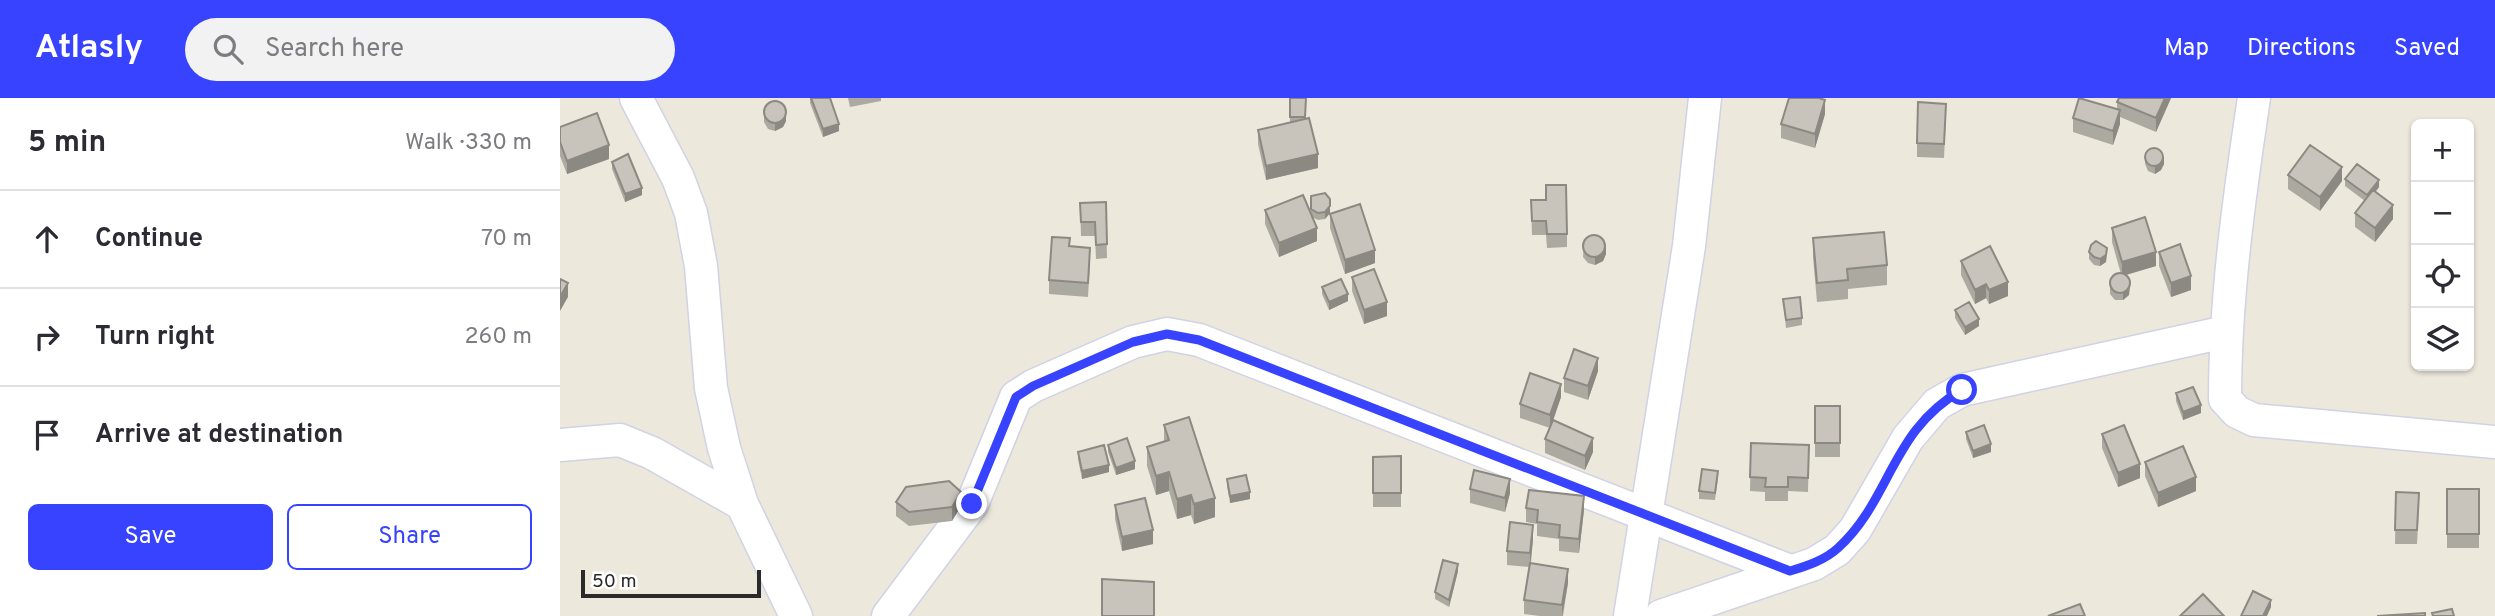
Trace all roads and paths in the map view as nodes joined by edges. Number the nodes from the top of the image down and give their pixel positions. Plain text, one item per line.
1 (636, 98) edge
2 (1705, 98) edge
3 (2254, 98) edge
4 (2225, 332) junction
5 (2495, 442) edge
6 (560, 444) edge
7 (742, 504) junction
8 (1644, 513) junction
9 (1790, 571) junction
10 (796, 616) edge
11 (887, 616) edge
12 (1630, 616) edge
13 (1661, 616) edge

1 - 7 street
2 - 8 street
3 - 4 street
4 - 5 street
4 - 9 street
6 - 7 street
7 - 10 street
8 - 9 street
8 - 11 street
8 - 12 street
9 - 13 street

